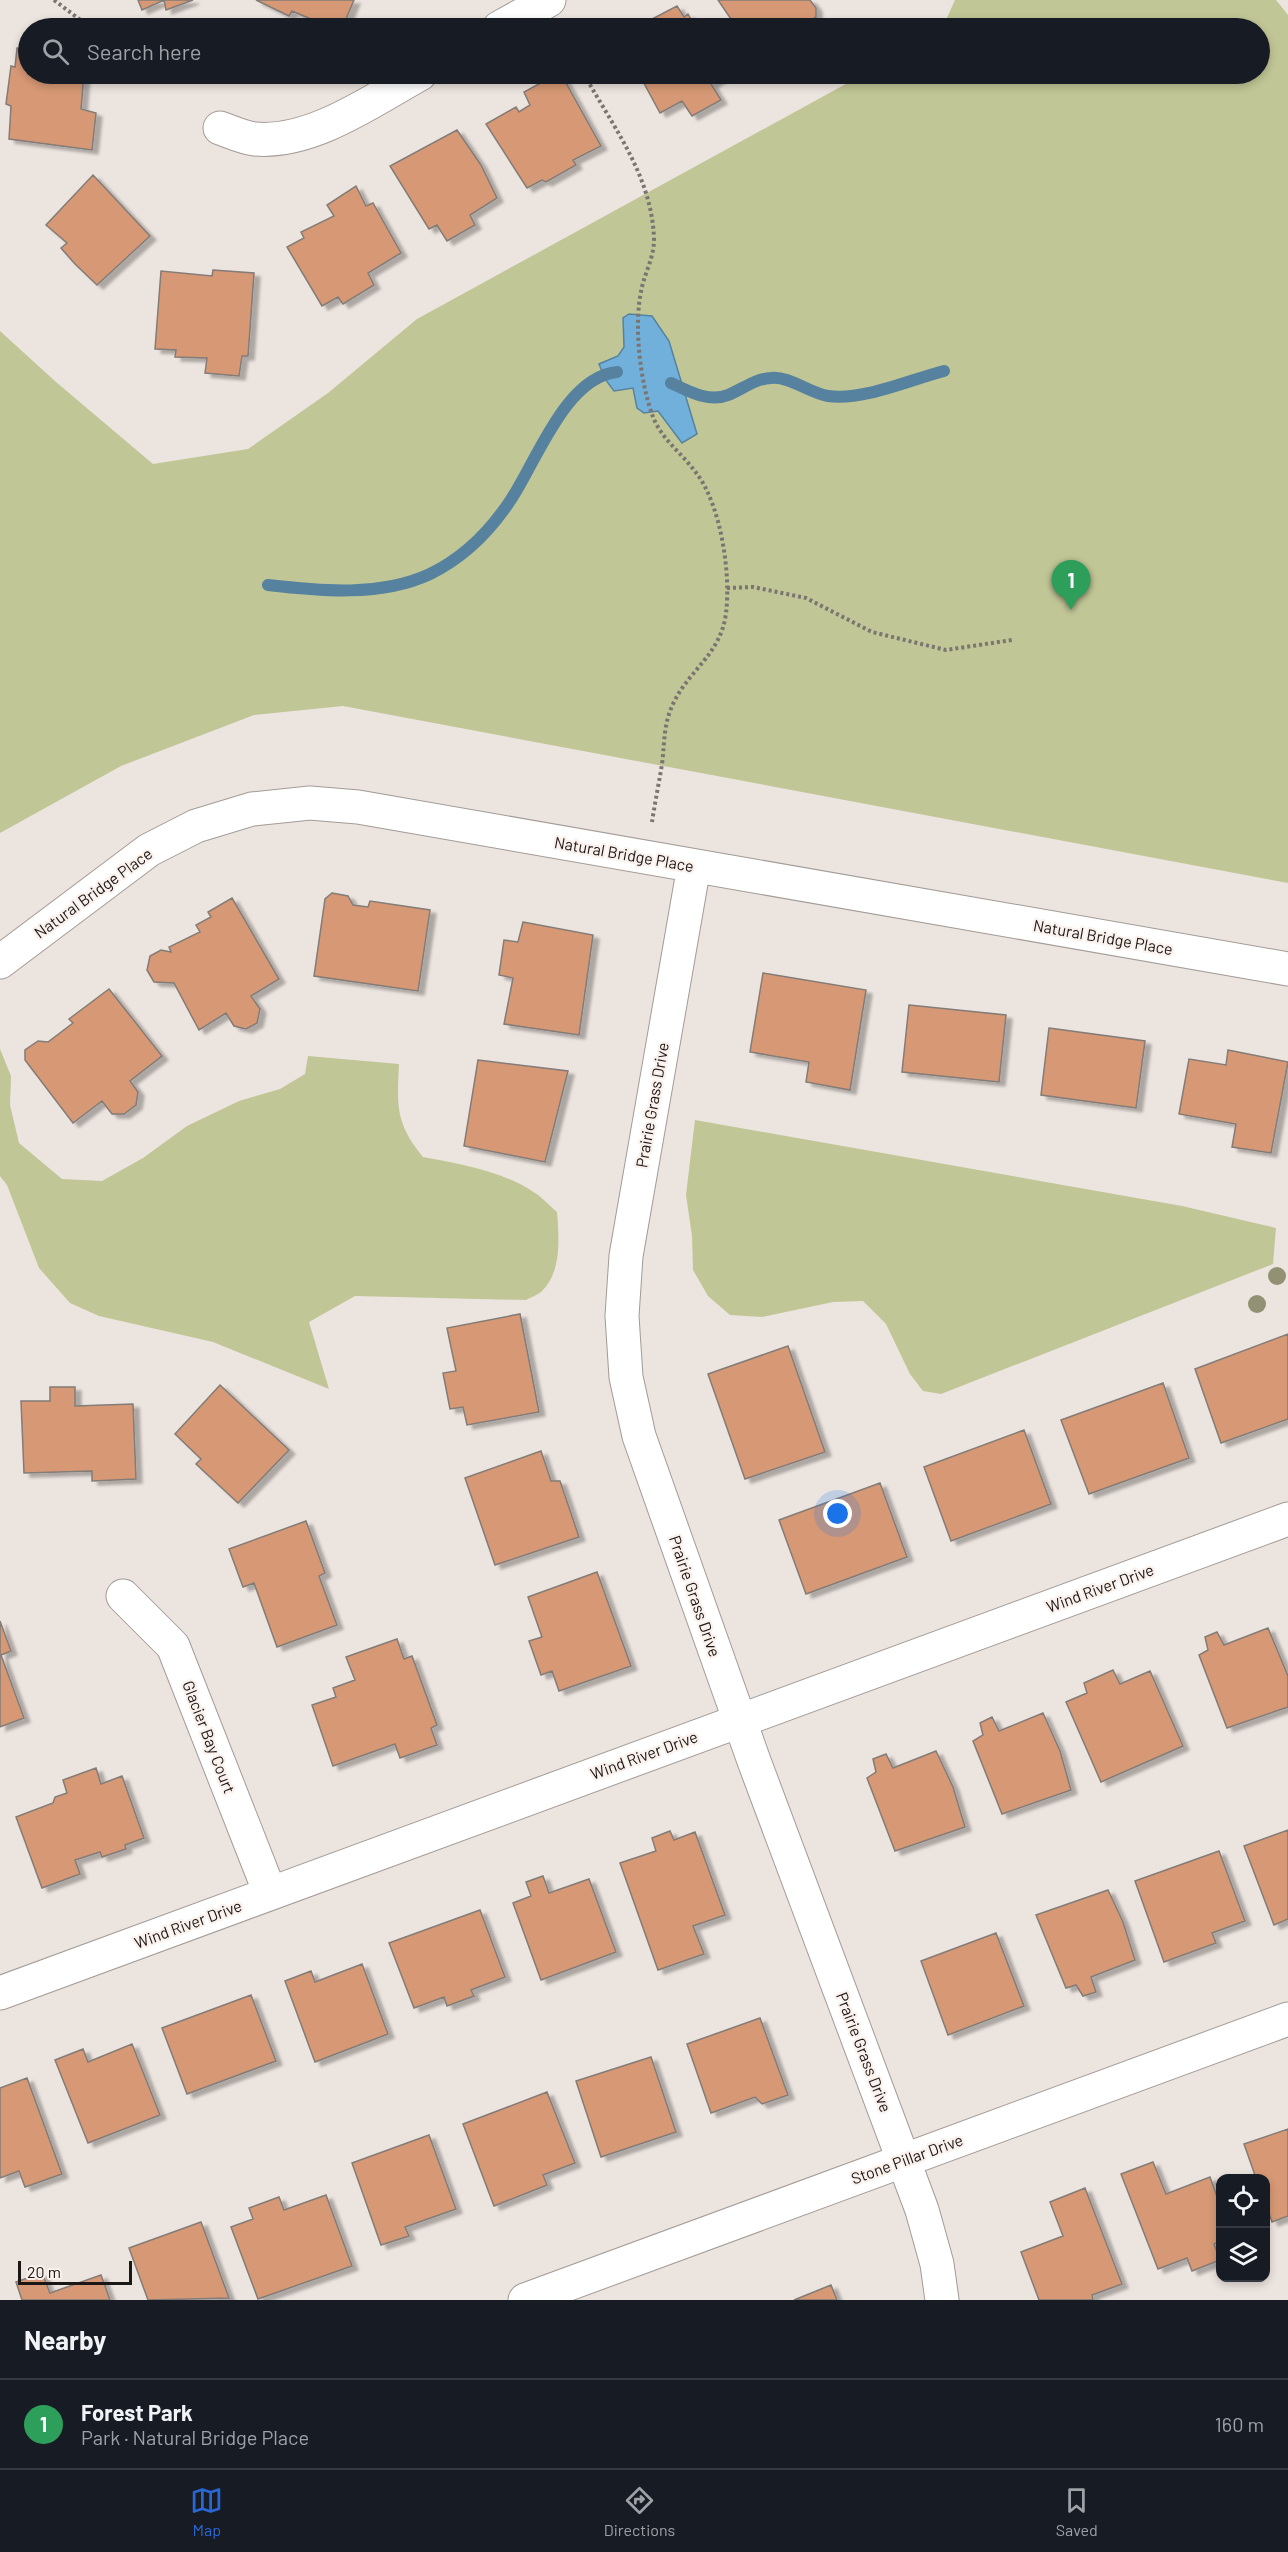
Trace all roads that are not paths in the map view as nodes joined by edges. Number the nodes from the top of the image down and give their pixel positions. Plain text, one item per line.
1 (549, 0) edge
2 (517, 18) edge
3 (402, 84) edge
4 (220, 128) dead end
5 (694, 866) junction
6 (0, 962) edge
7 (1288, 969) edge
8 (1288, 1519) edge
9 (123, 1596) dead end
10 (740, 1720) junction
11 (270, 1893) junction
12 (0, 1993) edge
13 (1288, 2019) edge
14 (904, 2160) junction
15 (525, 2300) edge
16 (942, 2300) edge

1 - 2 street
3 - 4 street
5 - 6 street, Natural Bridge Place
5 - 7 street, Natural Bridge Place
5 - 10 street, Prairie Grass Drive
8 - 10 street, Wind River Drive
9 - 11 street, Glacier Bay Court
10 - 11 street, Wind River Drive
10 - 14 street, Prairie Grass Drive
11 - 12 street, Wind River Drive
13 - 14 street, Stone Pillar Drive
14 - 15 street, Stone Pillar Drive
14 - 16 street, Prairie Grass Drive

